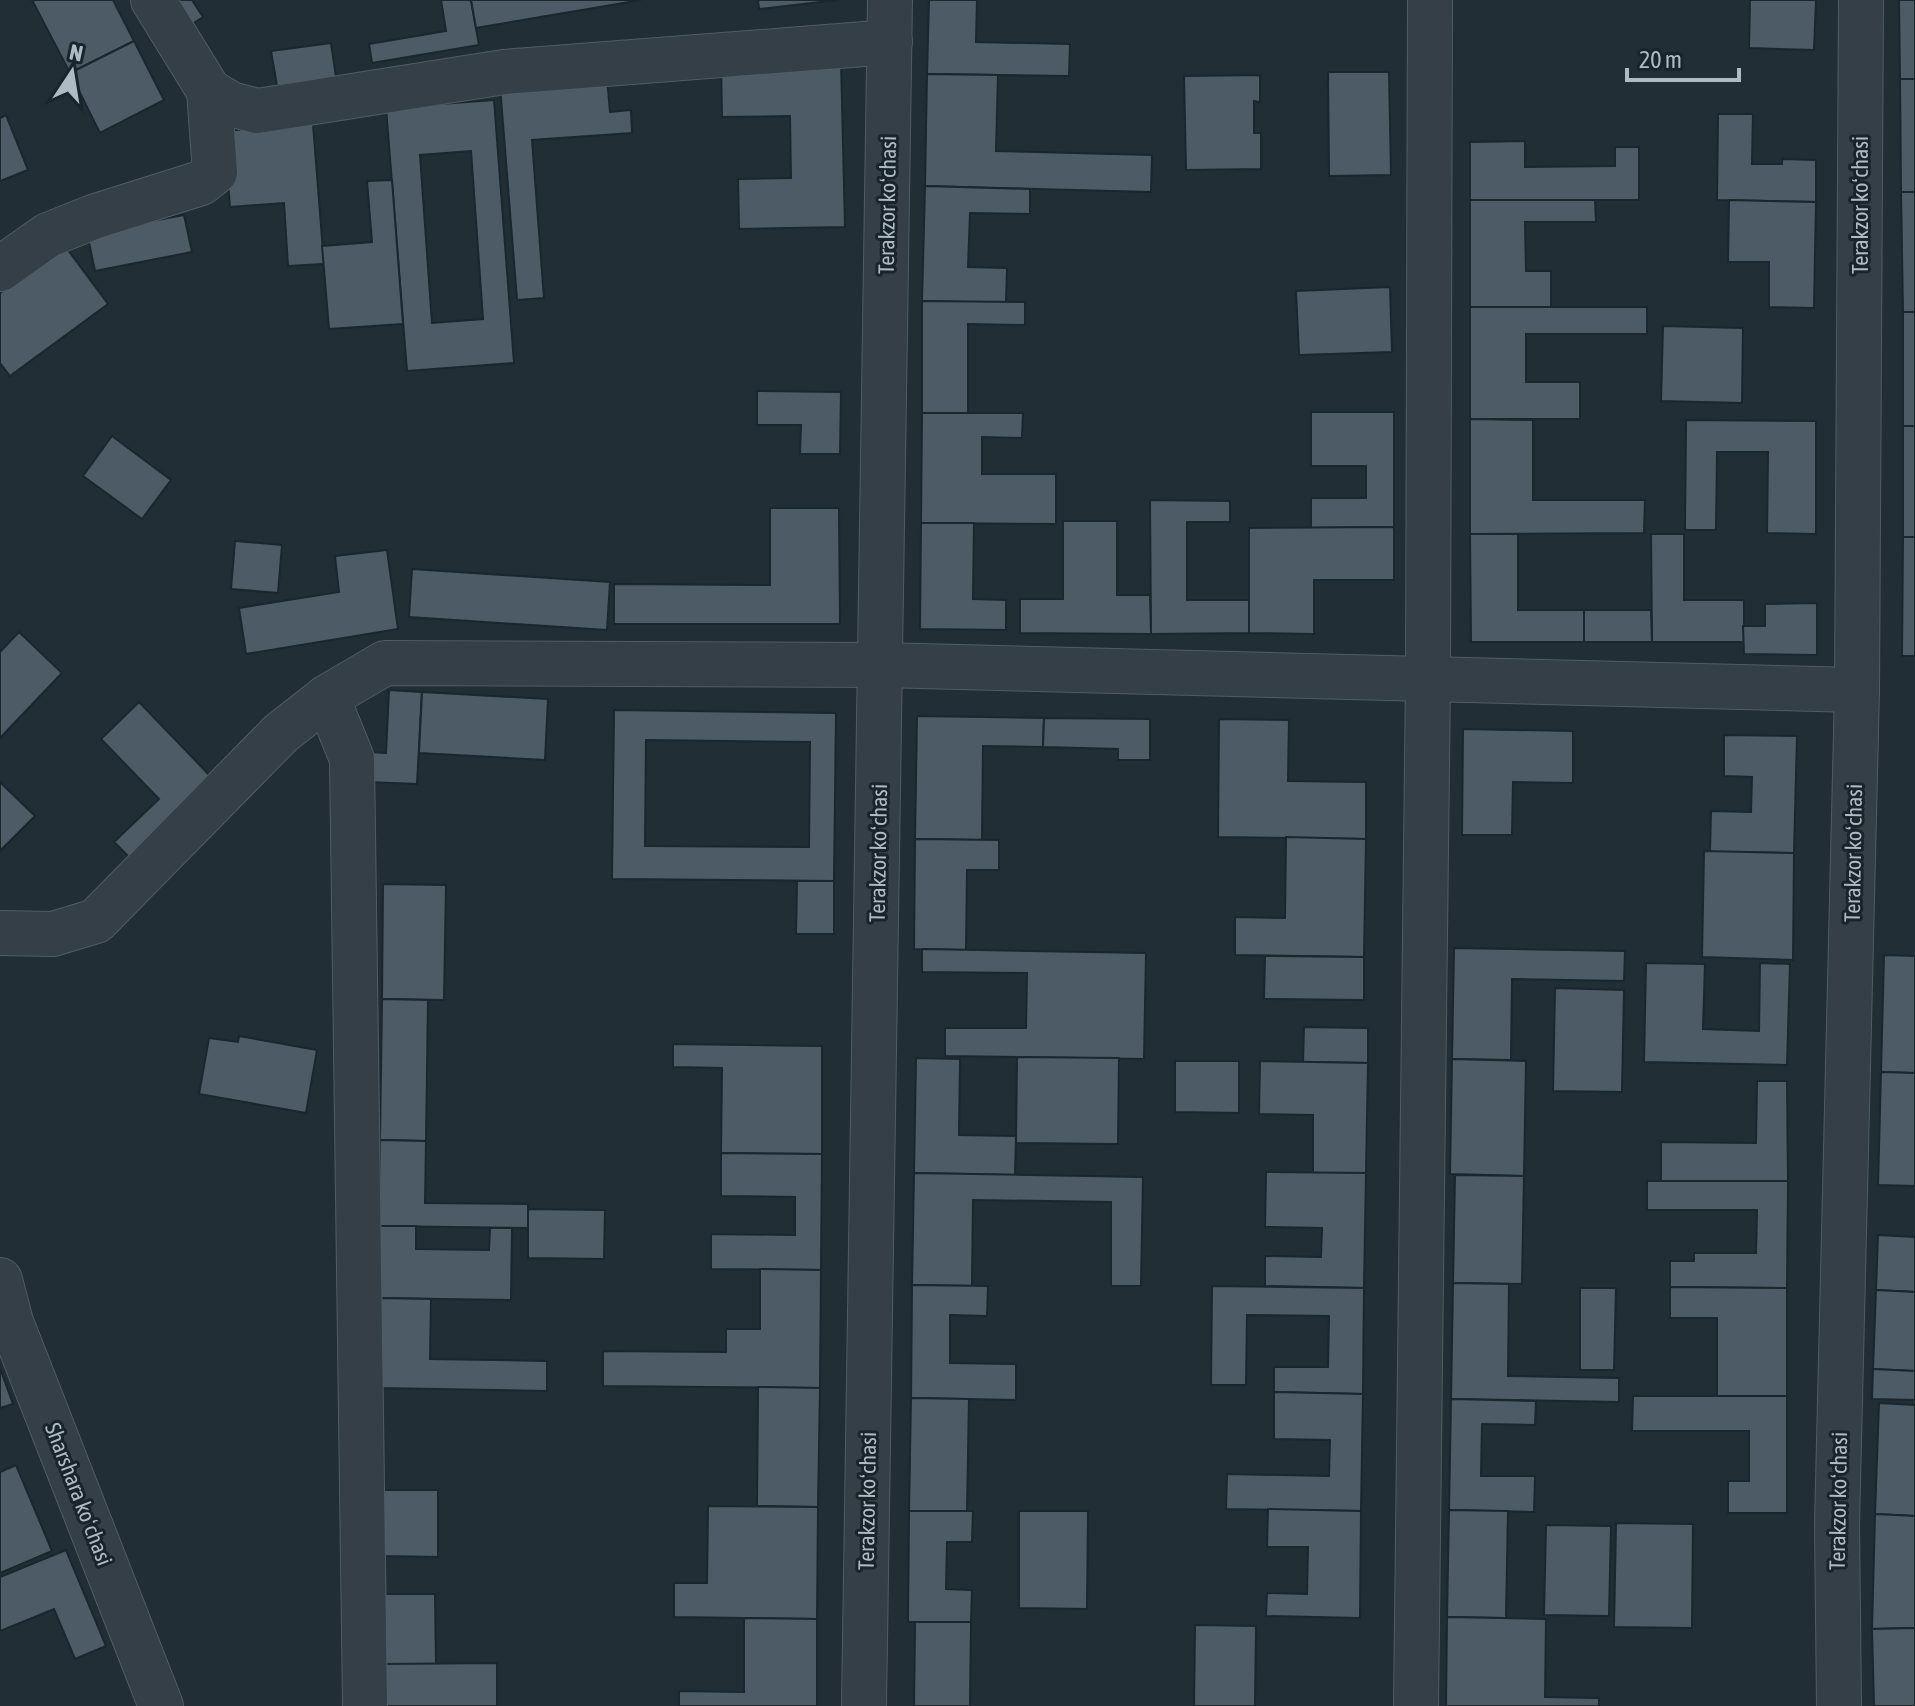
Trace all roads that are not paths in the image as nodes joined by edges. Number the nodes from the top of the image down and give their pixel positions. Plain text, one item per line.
1 (153, 0) edge
2 (1430, 0) edge
3 (1861, 0) edge
4 (890, 21) edge
5 (209, 91) junction
6 (0, 269) edge
7 (881, 665) junction
8 (1428, 678) junction
9 (1857, 690) junction
10 (327, 697) junction
11 (0, 933) edge
12 (0, 1280) edge
13 (6, 1324) edge
14 (161, 1706) edge
15 (365, 1706) edge
16 (864, 1706) edge
17 (1416, 1706) edge
18 (1839, 1706) edge

1 - 5 street
2 - 8 street
3 - 9 street, Terakzor koʻchasi
4 - 5 street
4 - 7 street, Terakzor koʻchasi
5 - 6 street
7 - 8 street
7 - 10 street
7 - 16 street, Terakzor koʻchasi
8 - 9 street
8 - 17 street
9 - 18 street, Terakzor koʻchasi
10 - 11 street
10 - 15 street
12 - 13 street, Sharshara koʻchasi
13 - 14 street, Sharshara koʻchasi

